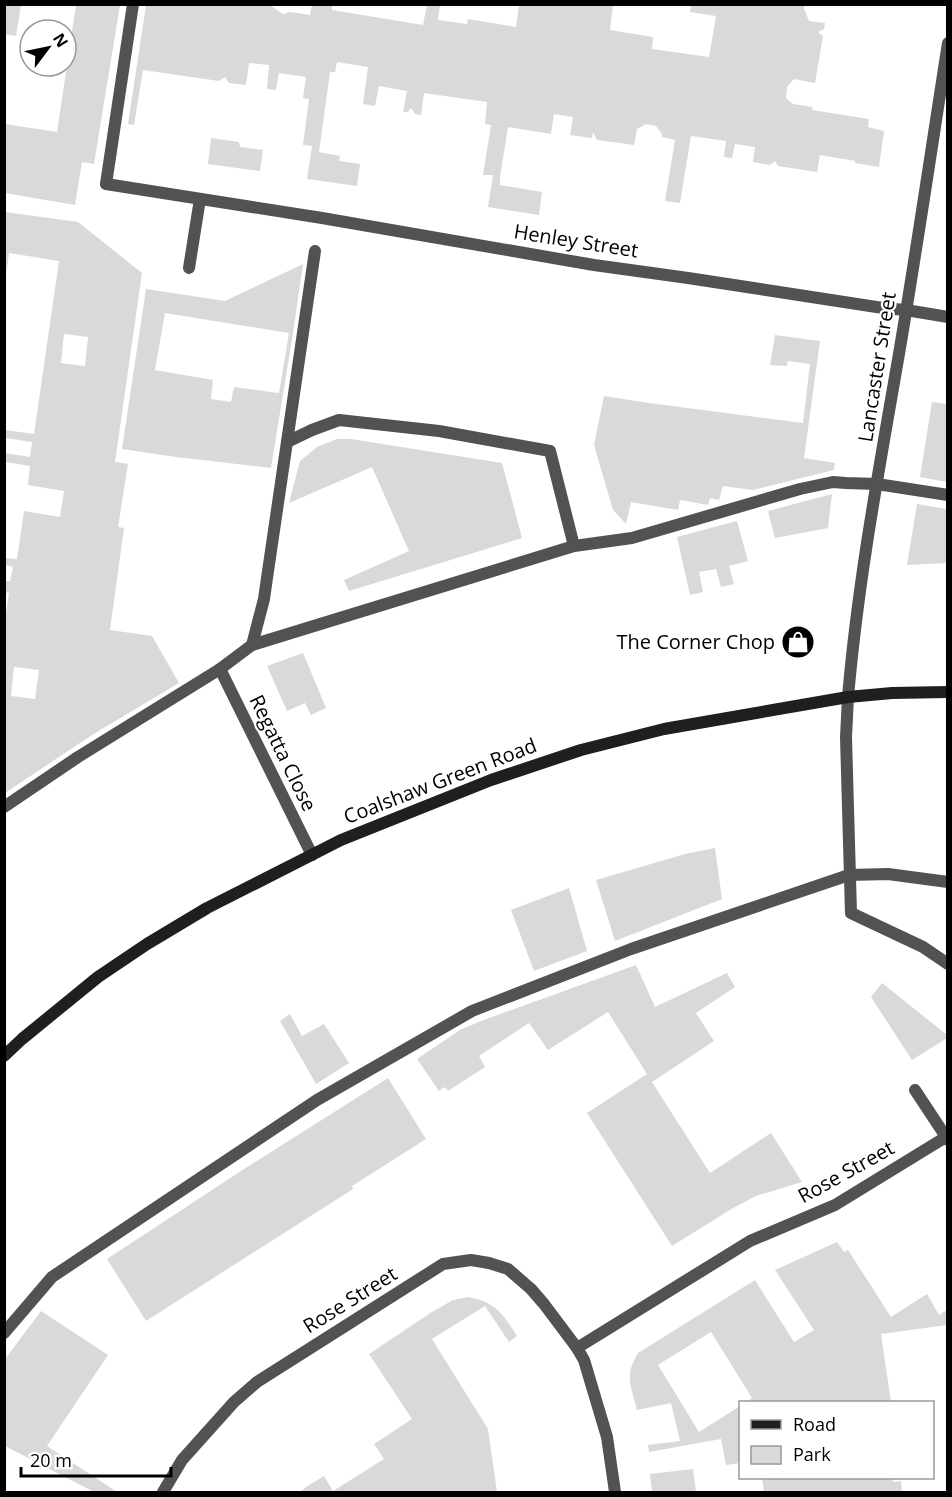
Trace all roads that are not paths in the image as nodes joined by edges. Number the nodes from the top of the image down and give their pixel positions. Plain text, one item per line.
1 (133, 4) edge
2 (948, 43) edge
3 (200, 199) junction
4 (315, 251) dead end
5 (189, 268) dead end
6 (906, 310) junction
7 (948, 317) edge
8 (286, 442) junction
9 (877, 484) junction
10 (948, 495) edge
11 (574, 546) junction
12 (252, 645) junction
13 (220, 669) junction
14 (948, 692) edge
15 (848, 697) junction
16 (4, 807) edge
17 (312, 855) junction
18 (849, 875) junction
19 (948, 882) edge
20 (948, 964) edge
21 (4, 1056) edge
22 (915, 1090) dead end
23 (947, 1139) edge
24 (4, 1333) edge
25 (578, 1348) junction
26 (163, 1492) edge
27 (615, 1492) edge

1 - 3 street, Henley Street
2 - 6 street, Lancaster Street
3 - 5 street
3 - 6 street, Henley Street
4 - 8 street
6 - 7 street, Henley Street
6 - 9 street, Lancaster Street
8 - 11 street
8 - 12 street
9 - 10 street
9 - 11 street
9 - 15 street, Lancaster Street
11 - 12 street
12 - 13 street
13 - 16 street
13 - 17 street, Regatta Close
14 - 15 main road, Coalshaw Green Road
15 - 17 main road, Coalshaw Green Road
15 - 18 street, Lancaster Street
17 - 21 main road, Coalshaw Green Road
18 - 19 street
18 - 20 street, Lancaster Street
18 - 24 street
22 - 23 street, Rose Street
23 - 25 street, Rose Street
25 - 26 street, Rose Street
25 - 27 street, Rose Street

